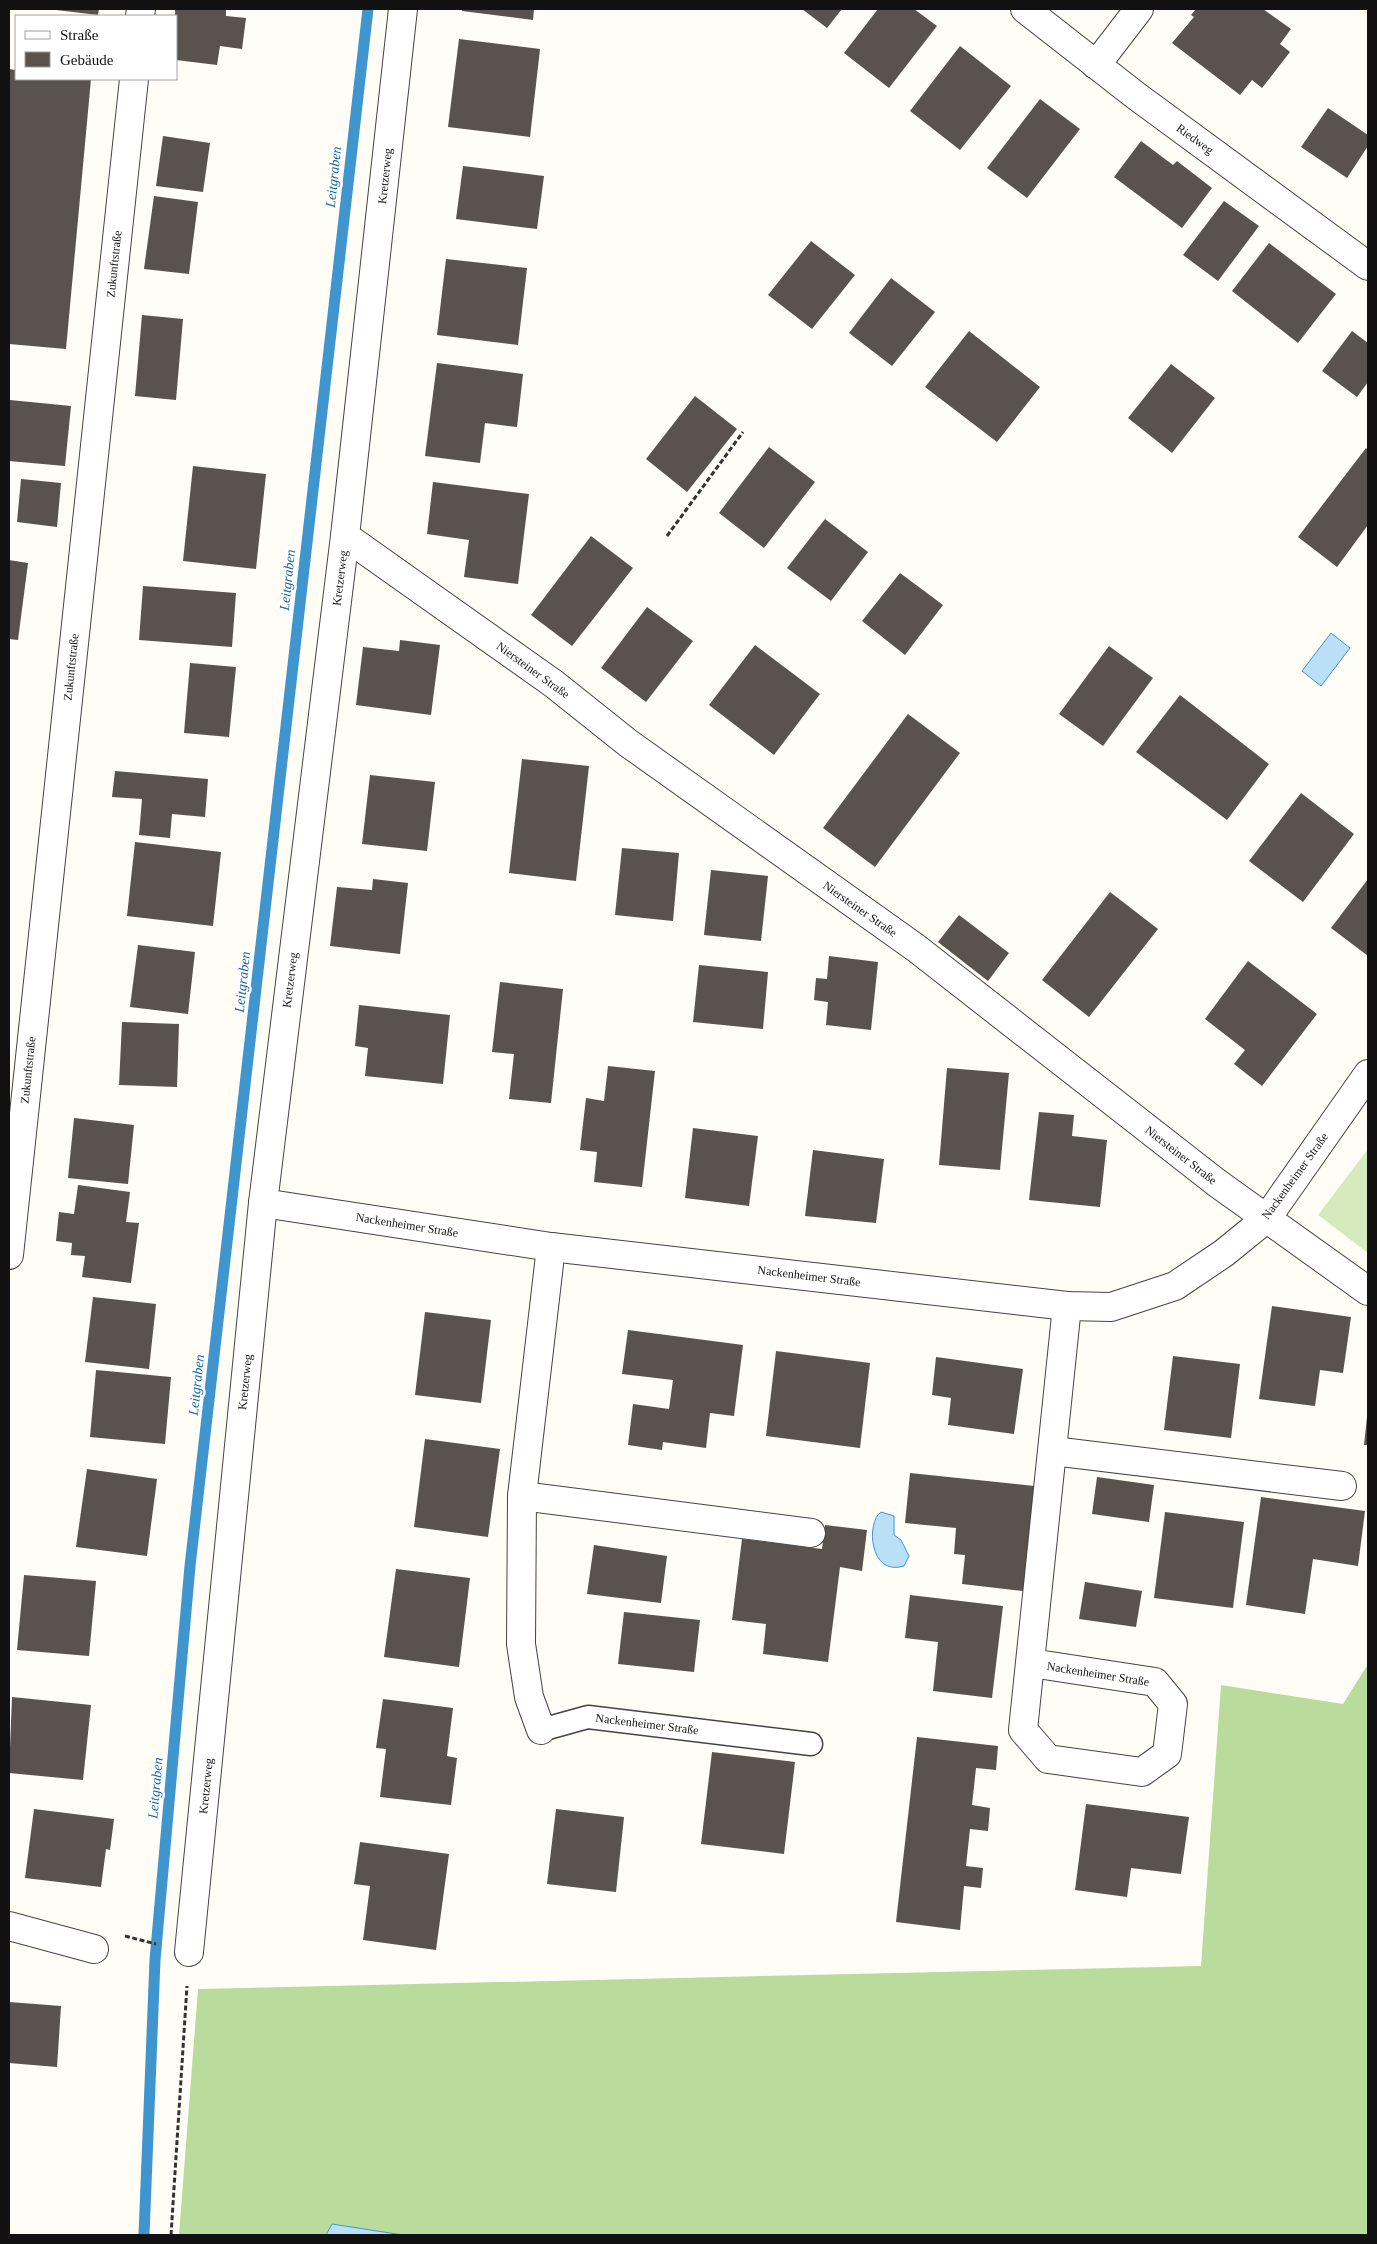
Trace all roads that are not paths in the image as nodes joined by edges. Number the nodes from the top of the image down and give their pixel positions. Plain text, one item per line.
1 (403, 9) edge
2 (1025, 9) edge
3 (1139, 9) edge
4 (1096, 65) junction
5 (134, 80) edge
6 (1368, 266) edge
7 (345, 536) junction
8 (1368, 1074) edge
9 (263, 1203) junction
10 (1267, 1218) junction
11 (552, 1246) junction
12 (9, 1256) edge
13 (1368, 1292) edge
14 (1067, 1306) junction
15 (1053, 1451) junction
16 (1342, 1486) dead end
17 (522, 1496) junction
18 (812, 1533) dead end
19 (1031, 1663) junction
20 (541, 1730) joint
21 (811, 1744) dead end
22 (9, 1926) edge
23 (94, 1949) dead end
24 (189, 1952) road end

1 - 7 street, Kretzerweg
2 - 4 street, Riedweg
3 - 4 street
4 - 6 street, Riedweg
5 - 12 street, Zukunftstraße
7 - 9 street, Kretzerweg
7 - 10 street, Niersteiner Straße
8 - 10 street, Nackenheimer Straße
9 - 11 street, Nackenheimer Straße
9 - 24 street, Kretzerweg
10 - 13 street, Niersteiner Straße
10 - 14 street, Nackenheimer Straße
11 - 14 street, Nackenheimer Straße
11 - 17 street, Nackenheimer Straße
14 - 15 street, Nackenheimer Straße
15 - 16 street
15 - 19 street, Nackenheimer Straße
17 - 18 street
17 - 20 street, Nackenheimer Straße
19 - 19 street, Nackenheimer Straße
20 - 21 lane, Nackenheimer Straße
22 - 23 street

